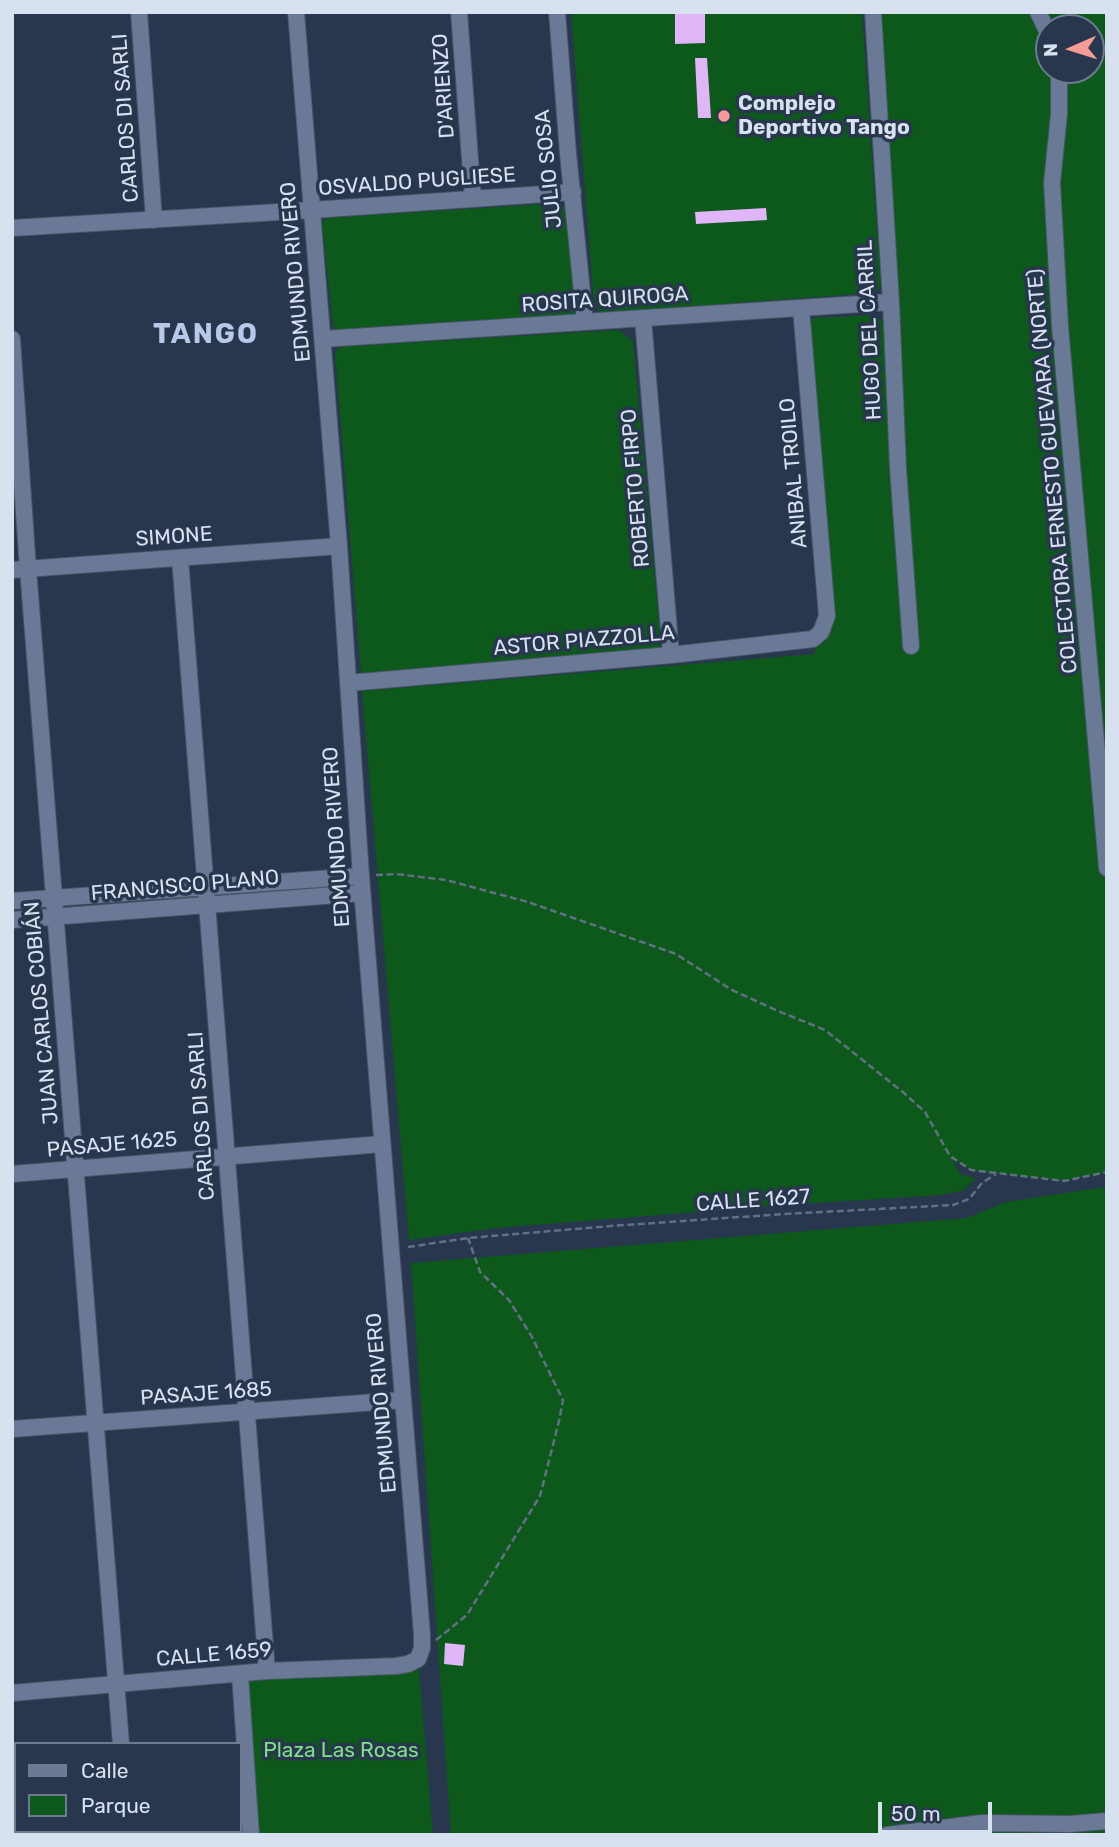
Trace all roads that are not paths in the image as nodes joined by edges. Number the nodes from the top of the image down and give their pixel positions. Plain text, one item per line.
1 (139, 12) edge
2 (296, 12) edge
3 (459, 12) edge
4 (557, 12) edge
5 (873, 12) edge
6 (1059, 84) edge
7 (573, 192) junction
8 (473, 199) junction
9 (312, 211) junction
10 (155, 220) junction
11 (12, 228) edge
12 (891, 302) junction
13 (801, 308) junction
14 (643, 318) junction
15 (585, 322) junction
16 (12, 339) edge
17 (323, 339) junction
18 (339, 546) junction
19 (180, 558) junction
20 (20, 570) edge
21 (821, 632) joint
22 (911, 646) dead end
23 (671, 655) junction
24 (348, 683) junction
25 (1107, 868) edge
26 (360, 876) junction
27 (205, 887) junction
28 (362, 892) junction
29 (54, 898) junction
30 (12, 901) edge
31 (207, 905) junction
32 (55, 917) junction
33 (12, 920) edge
34 (382, 1144) junction
35 (226, 1157) junction
36 (76, 1169) junction
37 (12, 1174) edge
38 (402, 1400) junction
39 (247, 1412) junction
40 (96, 1423) junction
41 (12, 1429) edge
42 (420, 1653) joint
43 (267, 1671) junction
44 (240, 1674) junction
45 (117, 1684) junction
46 (12, 1693) edge
47 (121, 1742) edge
48 (1107, 1821) edge
49 (251, 1835) edge
50 (887, 1835) edge

1 - 10 street, CARLOS DI SARLI
2 - 9 street, EDMUNDO RIVERO
3 - 8 street, D'ARIENZO
4 - 7 street, JULIO SOSA
5 - 12 street, HUGO DEL CARRIL
6 - 25 street, COLECTORA ERNESTO GUEVARA (NORTE)
7 - 8 street, OSVALDO PUGLIESE
7 - 15 street, JULIO SOSA
8 - 9 street, OSVALDO PUGLIESE
9 - 10 street, OSVALDO PUGLIESE
9 - 17 street, EDMUNDO RIVERO
10 - 11 street, OSVALDO PUGLIESE
12 - 13 street, ROSITA QUIROGA
12 - 22 street, HUGO DEL CARRIL
13 - 14 street, ROSITA QUIROGA
13 - 21 street, ANIBAL TROILO
14 - 15 street, ROSITA QUIROGA
14 - 23 street, ROBERTO FIRPO
15 - 17 street, ROSITA QUIROGA
16 - 20 street, JUAN CARLOS COBIÁN
17 - 18 street, EDMUNDO RIVERO
18 - 19 street, SIMONE
18 - 24 street, EDMUNDO RIVERO
19 - 20 street, SIMONE
19 - 27 street, CARLOS DI SARLI
20 - 29 street, JUAN CARLOS COBIÁN
21 - 23 street, ASTOR PIAZZOLLA
23 - 24 street, ASTOR PIAZZOLLA
24 - 26 street, EDMUNDO RIVERO
26 - 27 street, FRANCISCO PLANO
26 - 28 street, EDMUNDO RIVERO
27 - 29 street, FRANCISCO PLANO
27 - 31 street, CARLOS DI SARLI
28 - 31 street, FRANCISCO PLANO
28 - 34 street, EDMUNDO RIVERO
29 - 30 street, FRANCISCO PLANO
29 - 32 street, JUAN CARLOS COBIÁN
31 - 32 street, FRANCISCO PLANO
31 - 35 street, CARLOS DI SARLI
32 - 33 street, FRANCISCO PLANO
32 - 36 street, JUAN CARLOS COBIÁN
34 - 35 street, PASAJE 1625
34 - 38 street, EDMUNDO RIVERO
35 - 36 street, PASAJE 1625
35 - 39 street, CARLOS DI SARLI
36 - 37 street, PASAJE 1625
36 - 40 street, JUAN CARLOS COBIÁN
38 - 39 street, PASAJE 1685
38 - 42 street, EDMUNDO RIVERO
39 - 40 street, PASAJE 1685
39 - 43 street, CARLOS DI SARLI
40 - 41 street, PASAJE 1685
40 - 45 street, JUAN CARLOS COBIÁN
42 - 43 street, CALLE 1659
43 - 44 street, CALLE 1659
44 - 45 street, CALLE 1659
44 - 49 street
45 - 46 street, CALLE 1659
45 - 47 street, JUAN CARLOS COBIÁN
48 - 50 street

